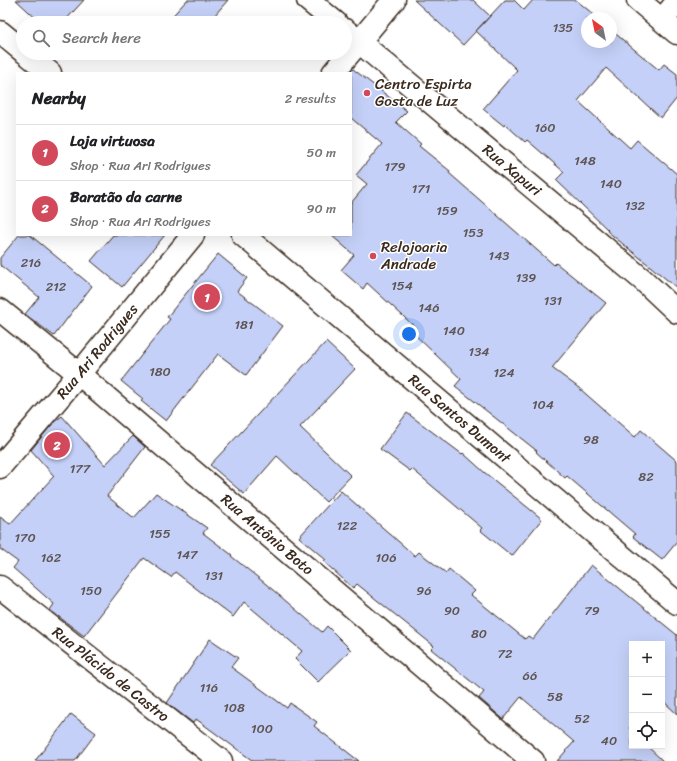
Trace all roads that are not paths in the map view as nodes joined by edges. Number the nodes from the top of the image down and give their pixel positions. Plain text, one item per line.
1 (308, 0) edge
2 (394, 0) edge
3 (638, 0) edge
4 (677, 2) edge
5 (327, 16) edge
6 (670, 27) edge
7 (0, 32) edge
8 (352, 36) edge
9 (16, 45) edge
10 (34, 60) edge
11 (340, 60) edge
12 (49, 72) edge
13 (334, 72) edge
14 (192, 236) edge
15 (244, 236) edge
16 (0, 310) edge
17 (677, 312) edge
18 (79, 374) junction
19 (0, 468) edge
20 (0, 587) edge
21 (677, 603) edge
22 (221, 761) edge
23 (533, 761) edge

1 - 5 street
2 - 8 street
3 - 6 street
4 - 6 street
7 - 9 street
8 - 17 street, Rua Xapuri
10 - 12 street
11 - 13 street
14 - 18 street, Rua Ari Rodrigues
15 - 21 street, Rua Santos Dumont
16 - 18 street, Rua Antônio Boto
18 - 19 street, Rua Ari Rodrigues
18 - 23 street, Rua Antônio Boto
20 - 22 street, Rua Plácido de Castro

